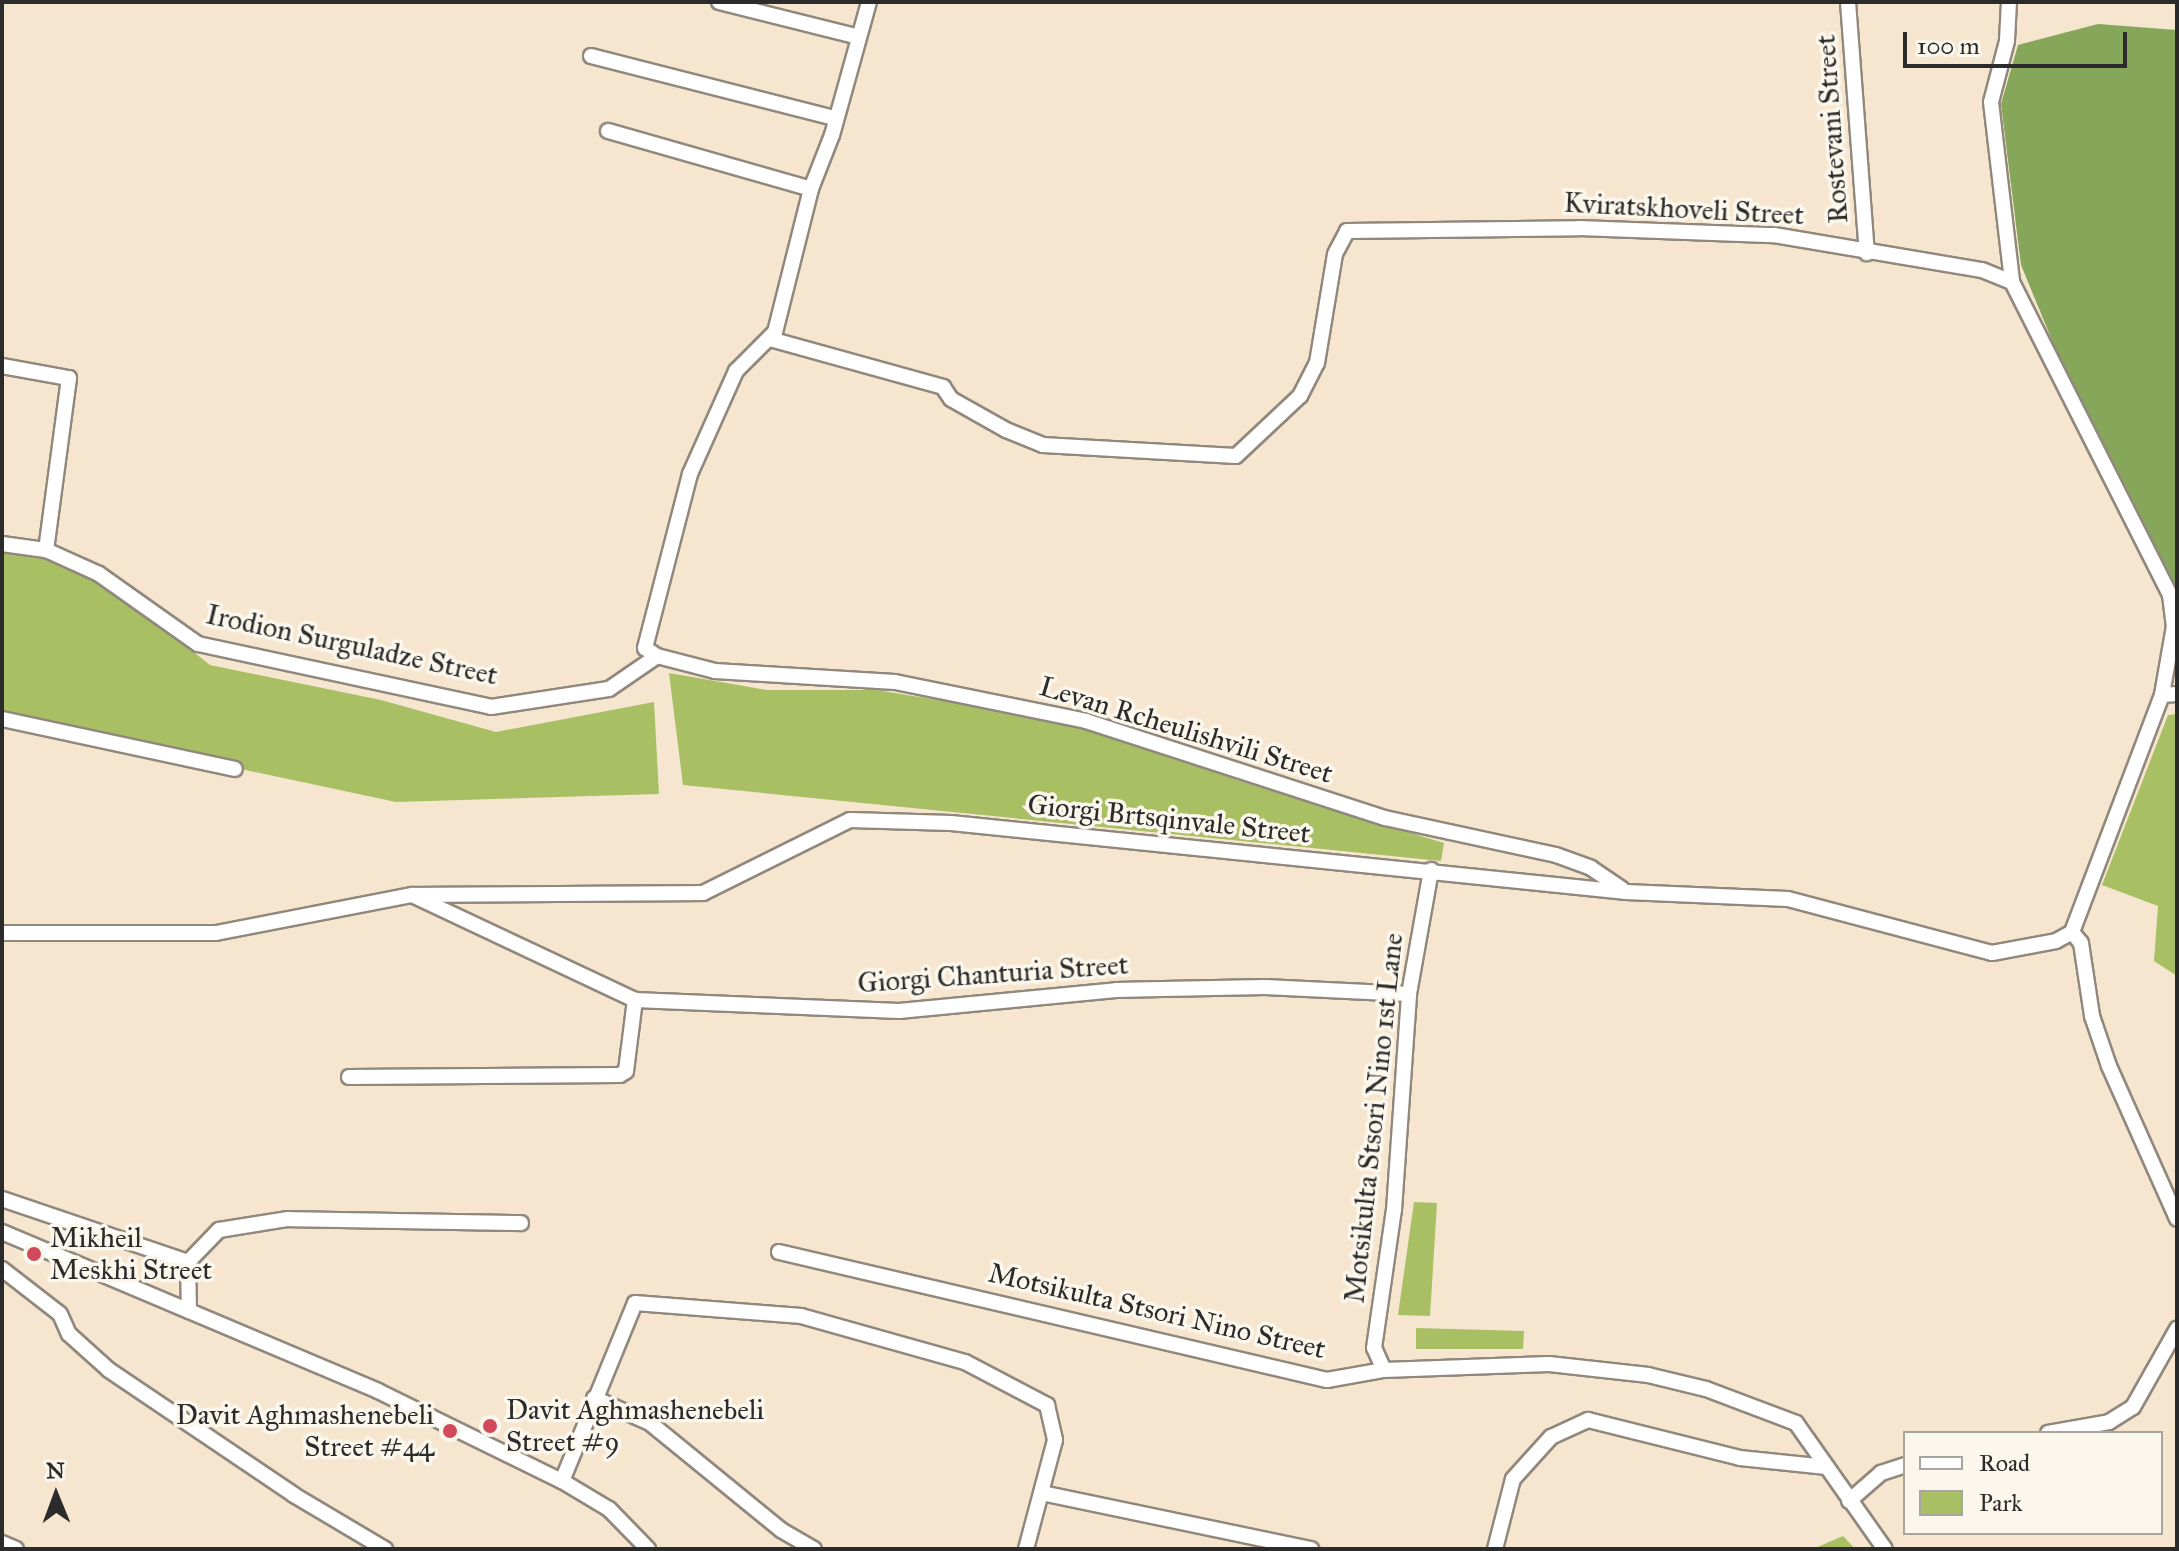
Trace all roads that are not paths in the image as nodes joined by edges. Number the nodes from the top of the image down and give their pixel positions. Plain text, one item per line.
1 (719, 2) edge
2 (869, 2) edge
3 (1848, 2) edge
4 (2009, 2) edge
5 (859, 37) junction
6 (591, 56) dead end
7 (835, 118) junction
8 (608, 131) dead end
9 (811, 189) junction
10 (1867, 253) junction
11 (2012, 282) junction
12 (770, 339) junction
13 (2, 366) edge
14 (2, 544) edge
15 (46, 550) junction
16 (657, 656) junction
17 (2169, 695) edge
18 (2, 719) edge
19 (235, 769) dead end
20 (1431, 870) junction
21 (1626, 892) junction
22 (412, 895) junction
23 (2072, 932) junction
24 (2, 933) edge
25 (1409, 994) junction
26 (635, 1000) junction
27 (349, 1077) dead end
28 (2, 1199) edge
29 (2177, 1219) edge
30 (521, 1223) dead end
31 (2, 1232) edge
32 (779, 1252) dead end
33 (188, 1262) junction
34 (2, 1269) edge
35 (189, 1311) junction
36 (2177, 1329) edge
37 (1384, 1370) junction
38 (594, 1398) junction
39 (2059, 1431) edge
40 (1903, 1466) edge
41 (1827, 1467) junction
42 (562, 1481) junction
43 (1042, 1493) junction
44 (1849, 1501) junction
45 (2, 1543) edge
46 (16, 1549) edge
47 (385, 1549) edge
48 (648, 1549) edge
49 (814, 1549) edge
50 (1026, 1549) edge
51 (1311, 1549) edge
52 (1495, 1549) edge
53 (1885, 1549) edge

1 - 5 street
2 - 5 street
3 - 10 street, Rostevani Street
4 - 11 street
5 - 7 street
6 - 7 street
7 - 9 street
8 - 9 street
9 - 12 street
10 - 11 street, Kviratskhoveli Street
10 - 12 street, Kviratskhoveli Street
11 - 17 street
12 - 16 street
13 - 15 street
14 - 15 street, Irodion Surguladze Street
15 - 16 street, Irodion Surguladze Street
16 - 21 street, Levan Rcheulishvili Street
17 - 23 street
18 - 19 street
20 - 21 street, Giorgi Brtsqinvale Street
20 - 22 street, Giorgi Brtsqinvale Street
20 - 25 street, Motsikulta Stsori Nino 1st Lane
21 - 23 street, Giorgi Brtsqinvale Street
22 - 24 street, Giorgi Brtsqinvale Street
22 - 26 street, Giorgi Chanturia Street
23 - 29 street
25 - 26 street, Giorgi Chanturia Street
25 - 37 street, Motsikulta Stsori Nino 1st Lane
26 - 27 street
28 - 33 street
30 - 33 street
31 - 35 street
32 - 37 street, Motsikulta Stsori Nino Street
33 - 35 street
34 - 47 street
35 - 42 street
36 - 39 street
37 - 41 street, Motsikulta Stsori Nino Street
38 - 42 street
38 - 43 street
38 - 49 street
40 - 44 street
41 - 44 street, Motsikulta Stsori Nino Street
41 - 52 street
42 - 48 street
43 - 50 street
43 - 51 street
44 - 53 street, Motsikulta Stsori Nino Street
45 - 46 street

